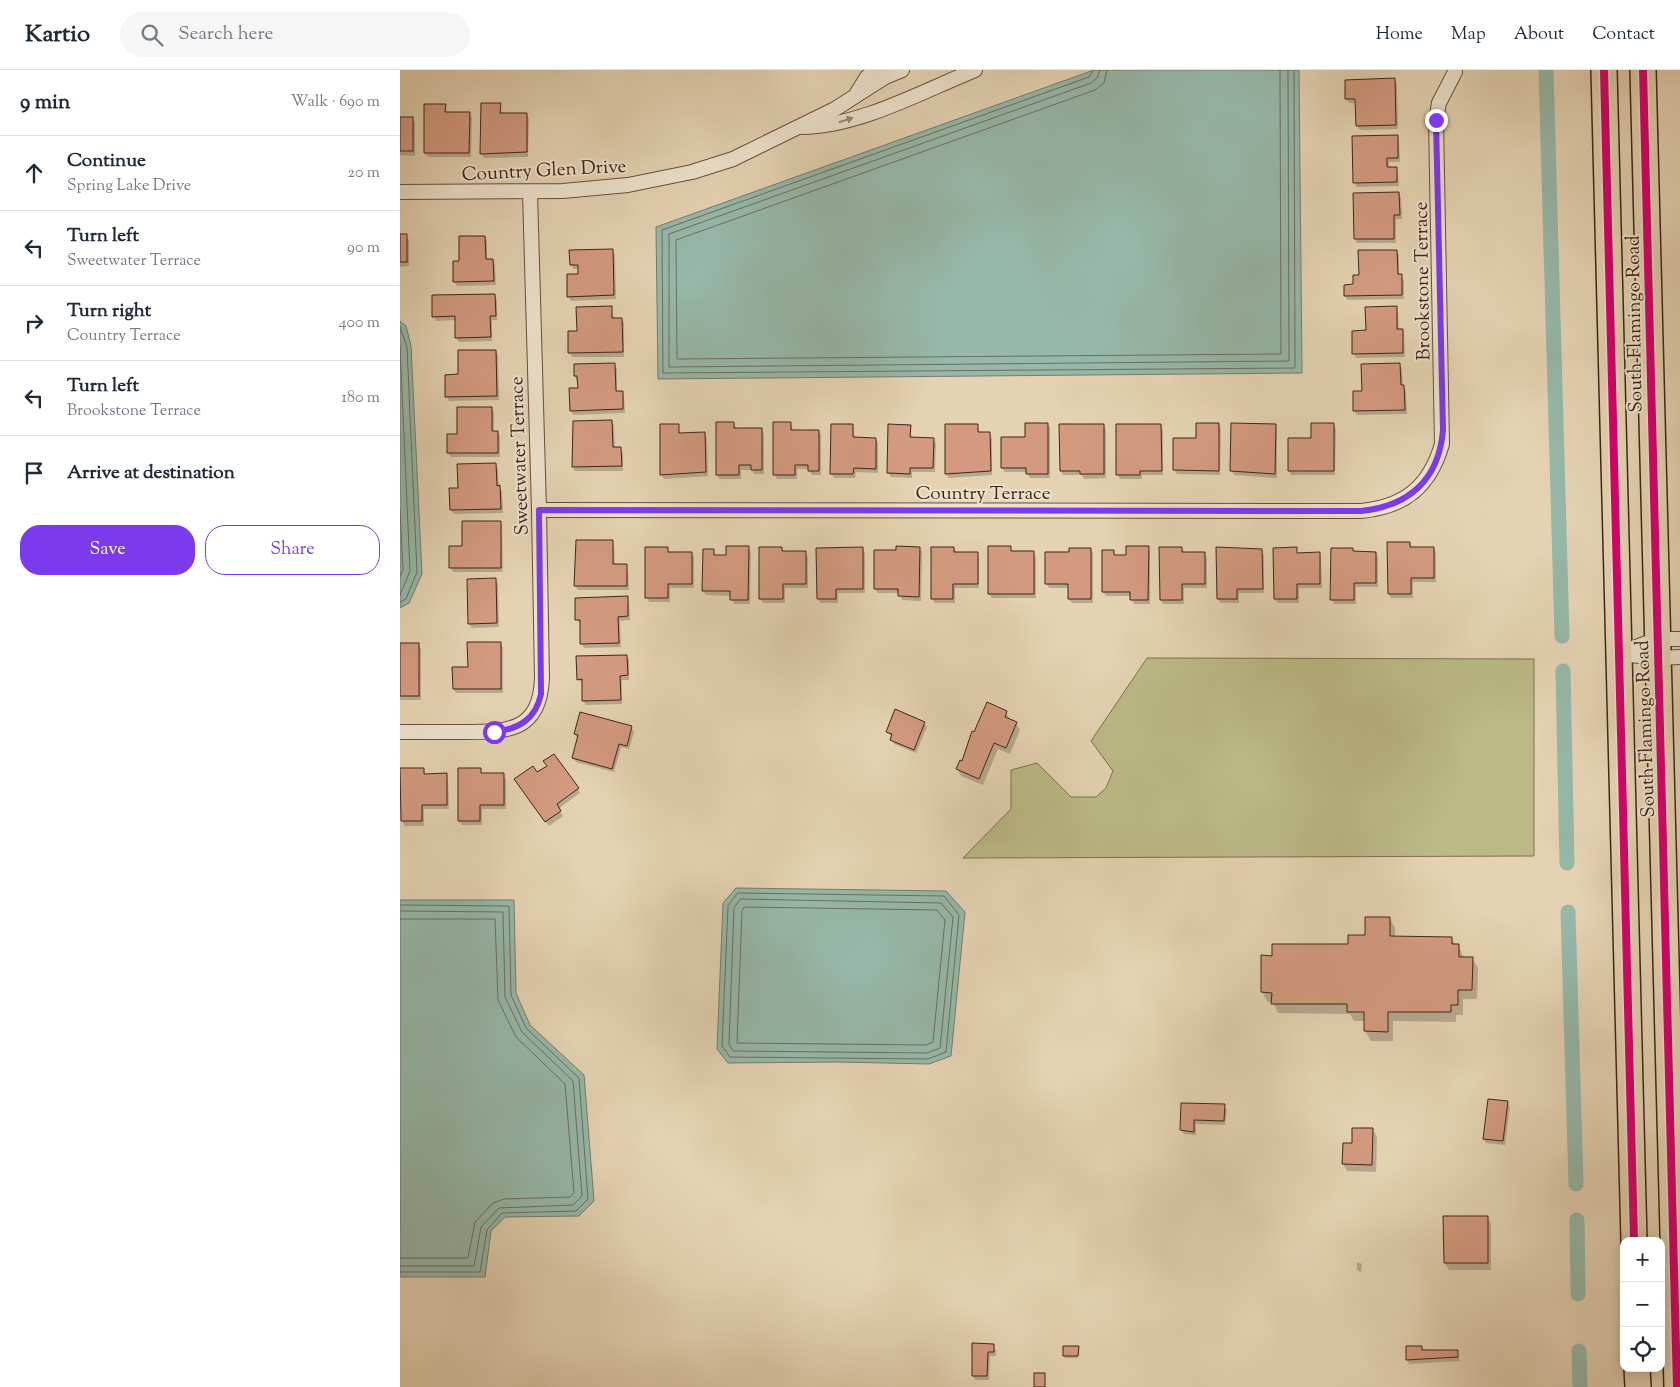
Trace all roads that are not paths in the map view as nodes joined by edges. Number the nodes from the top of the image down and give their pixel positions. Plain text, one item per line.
1 (878, 70) edge
2 (902, 70) edge
3 (975, 70) edge
4 (1604, 70) edge
5 (1643, 70) edge
6 (1455, 72) dead end
7 (855, 96) junction
8 (798, 127) junction
9 (400, 192) edge
10 (530, 192) junction
11 (1420, 486) joint
12 (539, 510) junction
13 (1669, 648) edge
14 (1618, 654) junction
15 (400, 732) edge
16 (1634, 1237) edge
17 (1637, 1372) edge
18 (1638, 1387) edge
19 (1677, 1387) edge

1 - 7 street, Country Glen Drive
2 - 7 street, Country Glen Drive
8 -> 3 street, Country Glen Drive
4 - 14 highway, South Flamingo Road
5 - 13 highway, South Flamingo Road
6 - 11 street, Brookstone Terrace
7 - 8 street, Country Glen Drive
8 - 10 street, Country Glen Drive
9 - 10 street, Country Glen Drive
10 - 12 street, Sweetwater Terrace
11 - 12 street, Country Terrace
12 - 15 street, Sweetwater Terrace
13 - 14 street
13 - 19 highway, South Flamingo Road
14 - 16 highway, South Flamingo Road
17 - 18 highway

